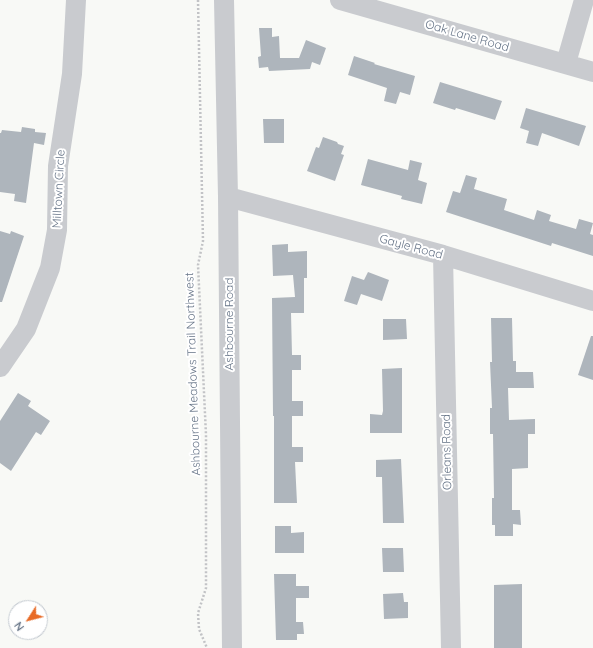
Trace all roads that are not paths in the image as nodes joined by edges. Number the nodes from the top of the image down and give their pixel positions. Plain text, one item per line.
1 (76, 0) edge
2 (224, 0) edge
3 (340, 0) edge
4 (584, 0) edge
5 (566, 63) junction
6 (593, 72) edge
7 (228, 197) junction
8 (443, 255) junction
9 (593, 301) edge
10 (0, 367) edge
11 (232, 648) edge
12 (451, 648) edge

1 - 10 street, Milltown Circle
2 - 7 street, Ashbourne Road
3 - 5 street, Oak Lane Road
4 - 5 street
5 - 6 street, Oak Lane Road
7 - 8 street, Gayle Road
7 - 11 street, Ashbourne Road
8 - 9 street, Gayle Road
8 - 12 street, Orleans Road

